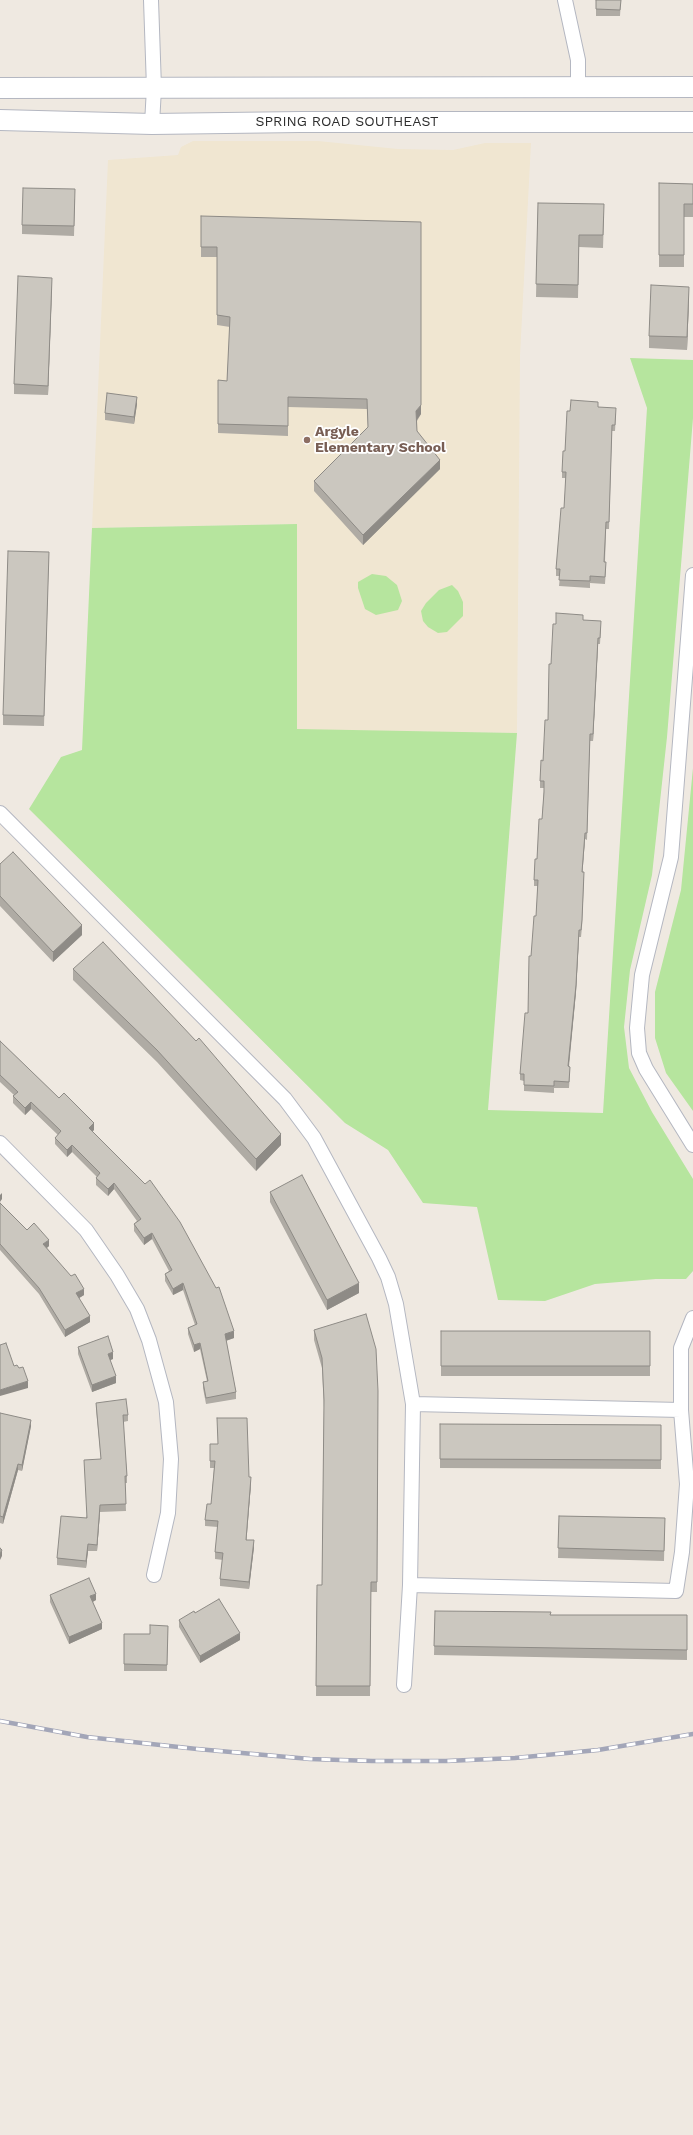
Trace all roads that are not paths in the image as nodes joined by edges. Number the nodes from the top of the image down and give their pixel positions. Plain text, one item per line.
1 (150, 0) edge
2 (566, 0) edge
3 (578, 86) junction
4 (693, 87) edge
5 (0, 88) edge
6 (154, 88) junction
7 (0, 120) edge
8 (693, 122) edge
9 (152, 124) junction
10 (693, 575) edge
11 (0, 813) edge
12 (0, 1143) edge
13 (693, 1145) edge
14 (693, 1318) edge
15 (413, 1404) junction
16 (681, 1410) junction
17 (154, 1575) dead end
18 (410, 1585) junction
19 (404, 1686) dead end

1 - 6 street
2 - 3 street
3 - 4 main road
3 - 6 main road
5 - 6 main road
6 - 9 street
7 - 9 main road, SPRING ROAD SOUTHEAST
8 - 9 main road, SPRING ROAD SOUTHEAST
10 - 13 street
11 - 15 street
12 - 17 street
14 - 16 street
15 - 16 street
15 - 18 street
16 - 18 street
18 - 19 street

